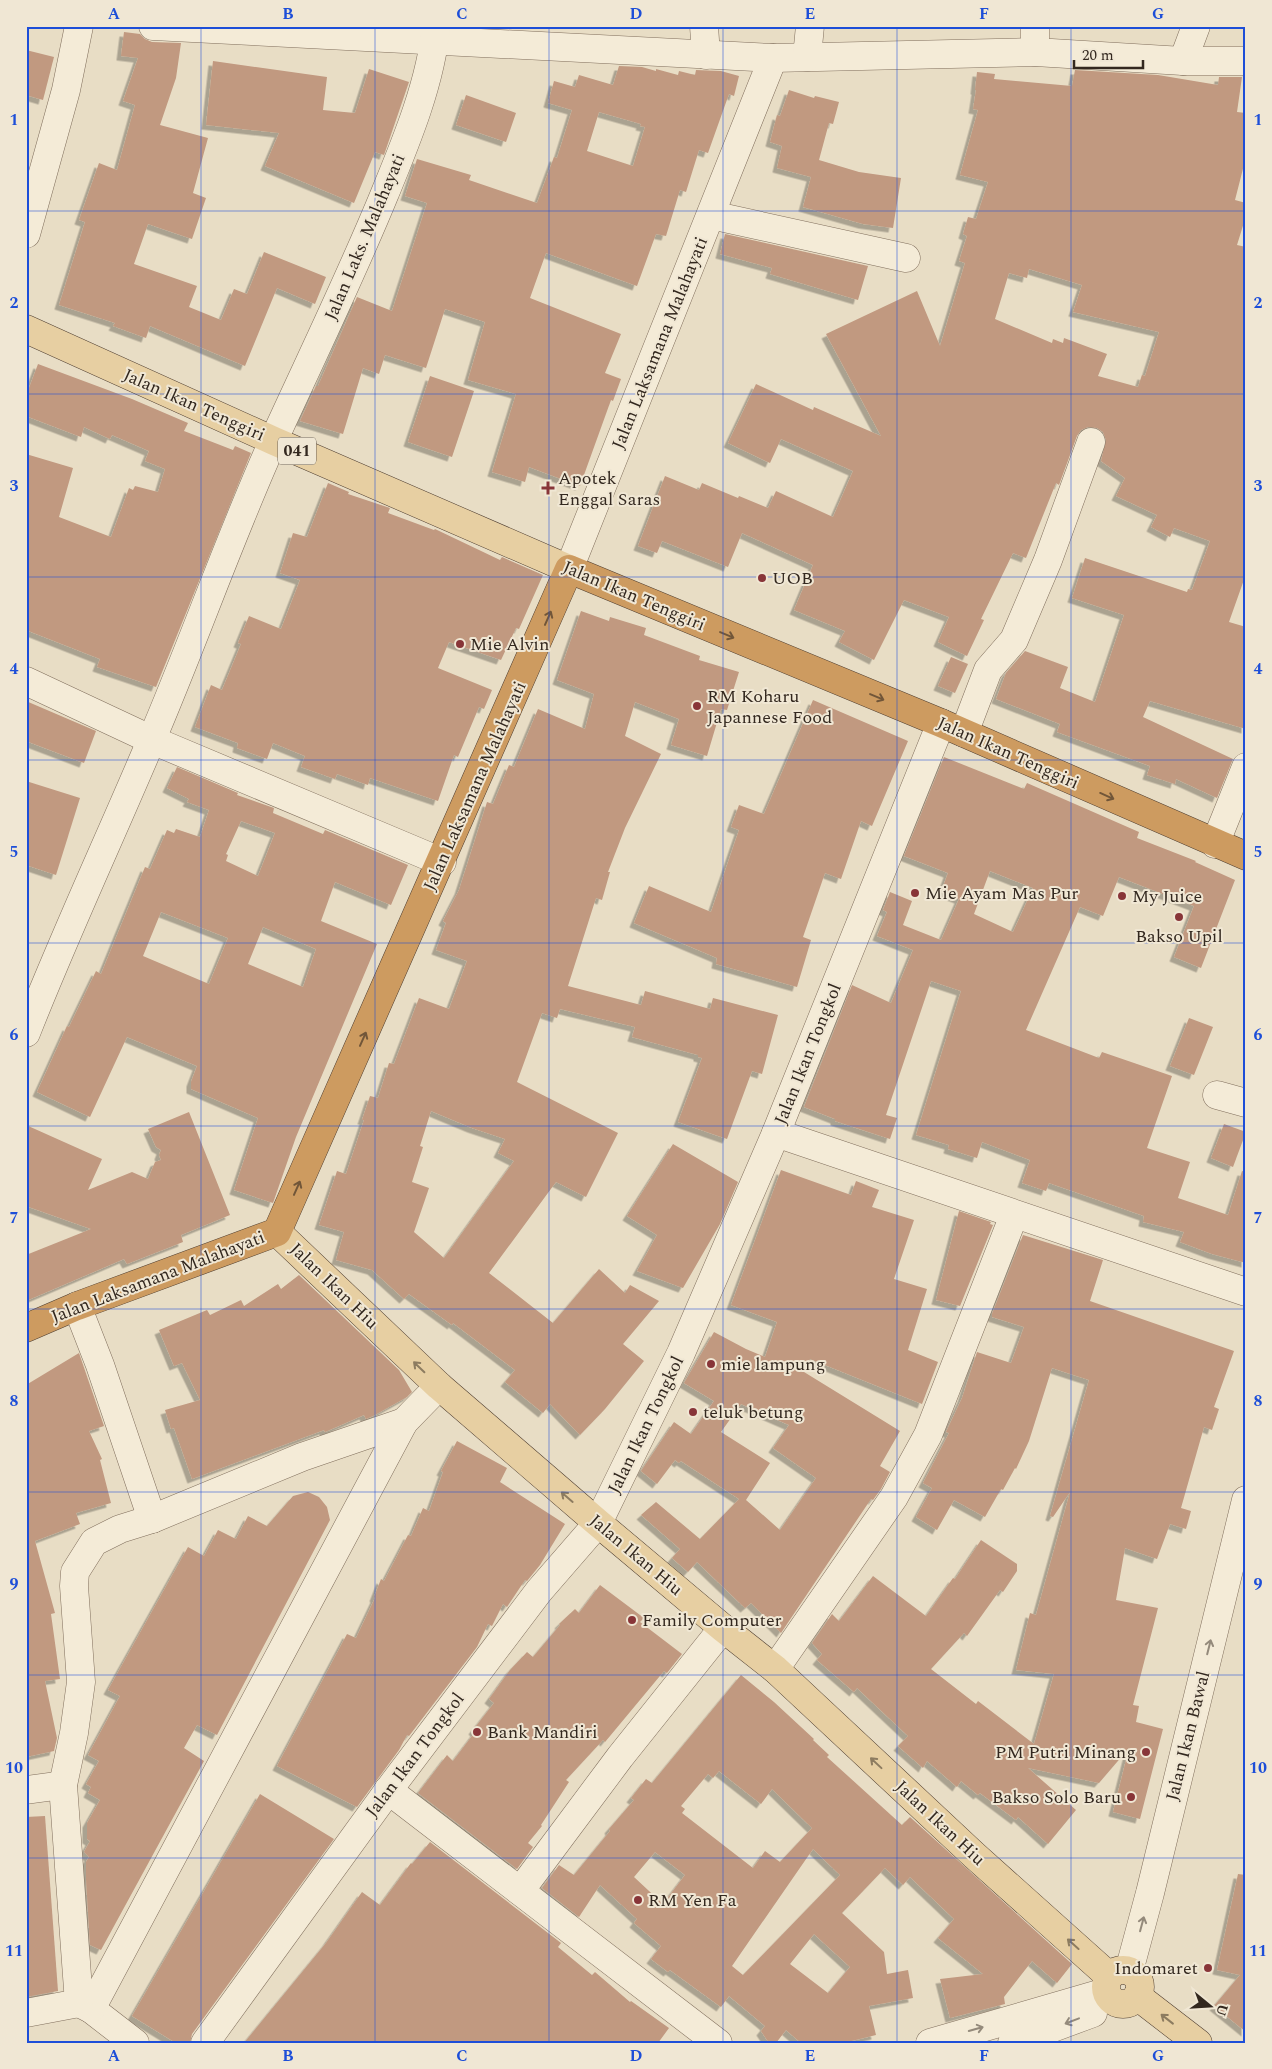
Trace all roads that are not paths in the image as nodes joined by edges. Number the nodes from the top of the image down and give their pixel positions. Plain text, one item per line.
1 (78, 26) edge
2 (153, 26) edge
3 (704, 26) edge
4 (810, 26) edge
5 (1196, 26) edge
6 (435, 33) edge
7 (1035, 39) edge
8 (706, 54) junction
9 (807, 57) junction
10 (773, 58) junction
11 (1183, 61) junction
12 (1246, 61) edge
13 (711, 215) junction
14 (26, 234) edge
15 (906, 258) dead end
16 (26, 329) edge
17 (274, 441) junction
18 (1091, 442) dead end
19 (569, 569) junction
20 (26, 681) edge
21 (952, 728) junction
22 (152, 740) junction
23 (1246, 767) edge
24 (1215, 844) junction
25 (1246, 856) edge
26 (442, 862) junction
27 (26, 1032) edge
28 (1217, 1095) dead end
29 (1246, 1103) edge
30 (776, 1133) junction
31 (1014, 1214) junction
32 (277, 1232) junction
33 (1246, 1292) edge
34 (77, 1306) junction
35 (26, 1328) edge
36 (439, 1386) junction
37 (404, 1422) junction
38 (1246, 1500) edge
39 (152, 1519) junction
40 (598, 1523) junction
41 (723, 1628) junction
42 (775, 1669) junction
43 (63, 1785) junction
44 (26, 1790) edge
45 (388, 1790) junction
46 (520, 1891) junction
47 (1120, 1988) junction
48 (85, 2006) junction
49 (26, 2013) edge
50 (710, 2039) edge
51 (135, 2043) edge
52 (205, 2043) edge
53 (930, 2043) edge
54 (1012, 2043) edge
55 (1198, 2043) edge

1 - 14 street
2 - 6 street
3 - 8 street
4 - 9 street
5 - 11 street
6 - 8 street
6 - 17 street, Jalan Laks. Malahayati
7 - 9 street
7 - 11 street
8 - 10 street
9 - 10 street
10 - 13 street, Jalan Laksamana Malahayati
11 - 12 street
13 - 15 street
13 - 19 street, Jalan Laksamana Malahayati
16 - 17 main road, Jalan Ikan Tenggiri / 041
17 - 19 main road, Jalan Ikan Tenggiri / 041
17 - 22 street, Jalan Laks. Malahayati
18 - 21 street, Jalan Ikan Tongkol
19 -> 21 highway, Jalan Ikan Tenggiri
26 -> 19 highway, Jalan Laksamana Malahayati
20 - 22 street
21 -> 24 highway, Jalan Ikan Tenggiri
21 - 30 street, Jalan Ikan Tongkol
22 - 26 street
22 - 27 street, Jalan Laks. Malahayati
23 - 24 street
24 - 25 highway, Jalan Ikan Tenggiri
32 -> 26 highway, Jalan Laksamana Malahayati
28 - 29 street
30 - 31 street
30 - 40 street, Jalan Ikan Tongkol
31 - 33 street
31 - 42 street
32 - 34 highway, Jalan Laksamana Malahayati
36 -> 32 main road, Jalan Ikan Hiu
34 - 35 highway, Jalan Laksamana Malahayati
34 - 39 street
36 - 37 street
40 -> 36 main road, Jalan Ikan Hiu
37 - 39 street
37 - 48 street
47 -> 38 street, Jalan Ikan Bawal
39 - 43 street
40 - 41 main road, Jalan Ikan Hiu
40 - 45 street, Jalan Ikan Tongkol
41 - 42 main road, Jalan Ikan Hiu
41 - 46 street
47 -> 42 main road, Jalan Ikan Hiu
43 - 44 street
43 - 48 street
45 - 46 street
45 - 52 street, Jalan Ikan Tongkol
46 - 50 street
53 -> 47 street
47 -> 54 street
55 -> 47 main road, Jalan Ikan Hiu
48 - 49 street
48 - 51 street

